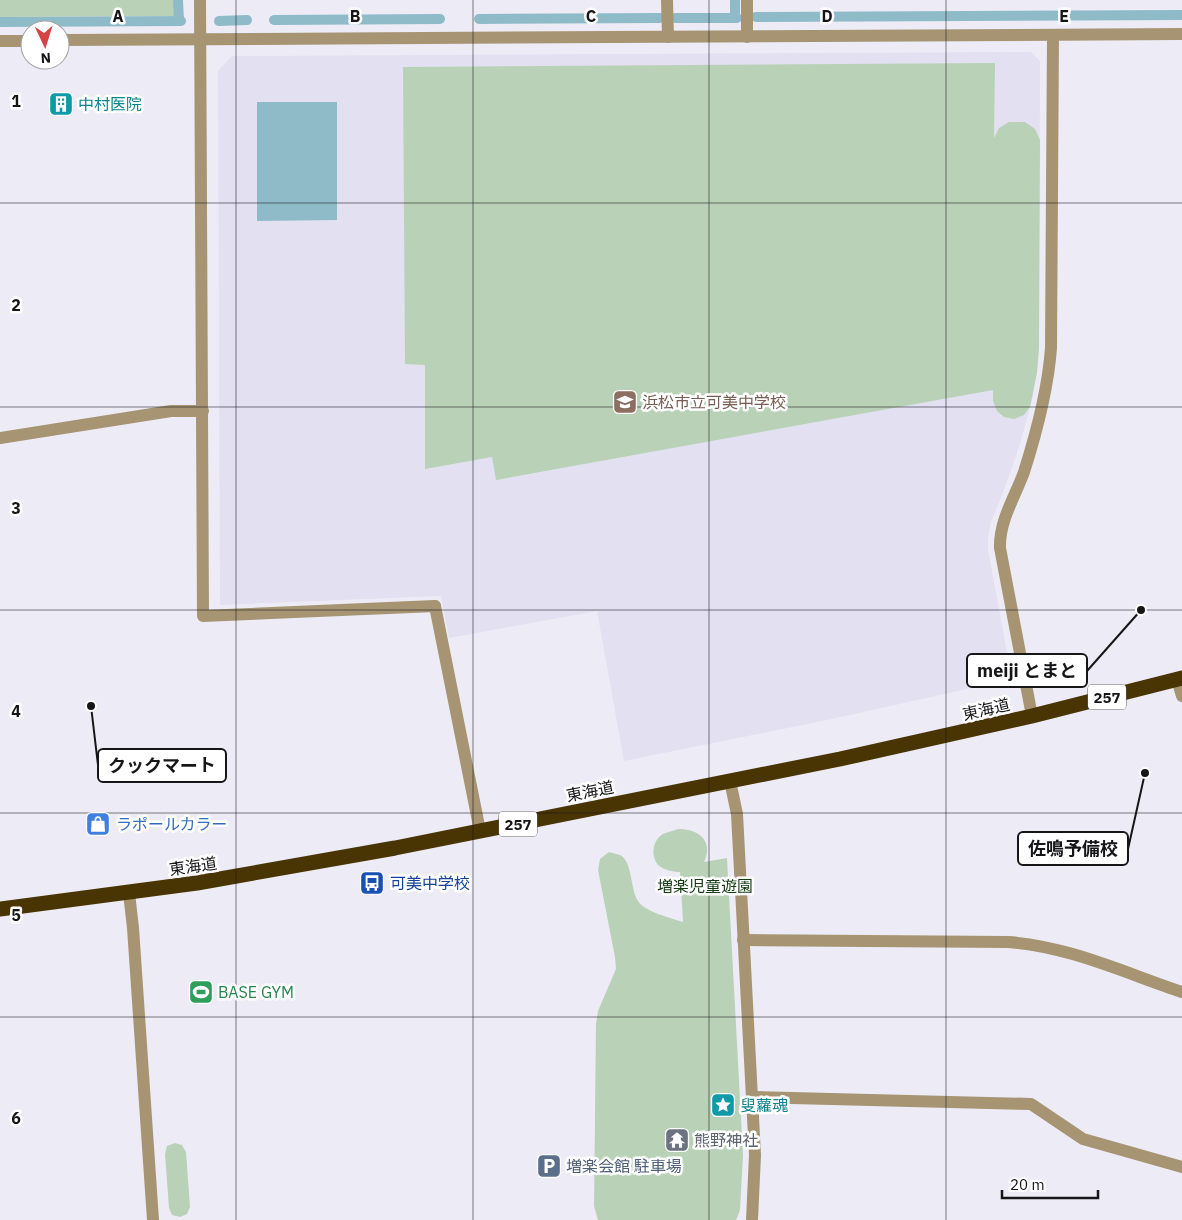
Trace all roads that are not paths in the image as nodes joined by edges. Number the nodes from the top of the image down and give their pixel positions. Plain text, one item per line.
1 (200, 0) edge
2 (667, 0) edge
3 (747, 0) edge
4 (1182, 34) edge
5 (1053, 35) junction
6 (668, 37) junction
7 (747, 37) junction
8 (20, 40) edge
9 (70, 40) edge
10 (201, 40) junction
11 (0, 41) edge
12 (203, 411) junction
13 (0, 438) edge
14 (1180, 678) edge
15 (1182, 696) edge
16 (1032, 716) junction
17 (730, 781) junction
18 (480, 831) junction
19 (129, 893) junction
20 (0, 909) edge
21 (743, 940) junction
22 (1182, 992) edge
23 (752, 1096) junction
24 (1182, 1167) edge
25 (153, 1220) edge
26 (752, 1220) edge

1 - 10 street
2 - 6 street
3 - 7 street
4 - 5 street
5 - 7 street
5 - 16 street
6 - 7 street
6 - 10 street
8 - 11 street
9 - 10 street
10 - 12 street
12 - 13 street
12 - 18 street
14 - 15 street
14 - 16 highway, 東海道 / 257
16 - 17 highway, 東海道 / 257
17 - 18 highway, 東海道 / 257
17 - 21 street
18 - 19 highway, 東海道 / 257
19 - 20 highway, 東海道 / 257
19 - 25 street
21 - 22 street
21 - 23 street
23 - 24 street
23 - 26 street

